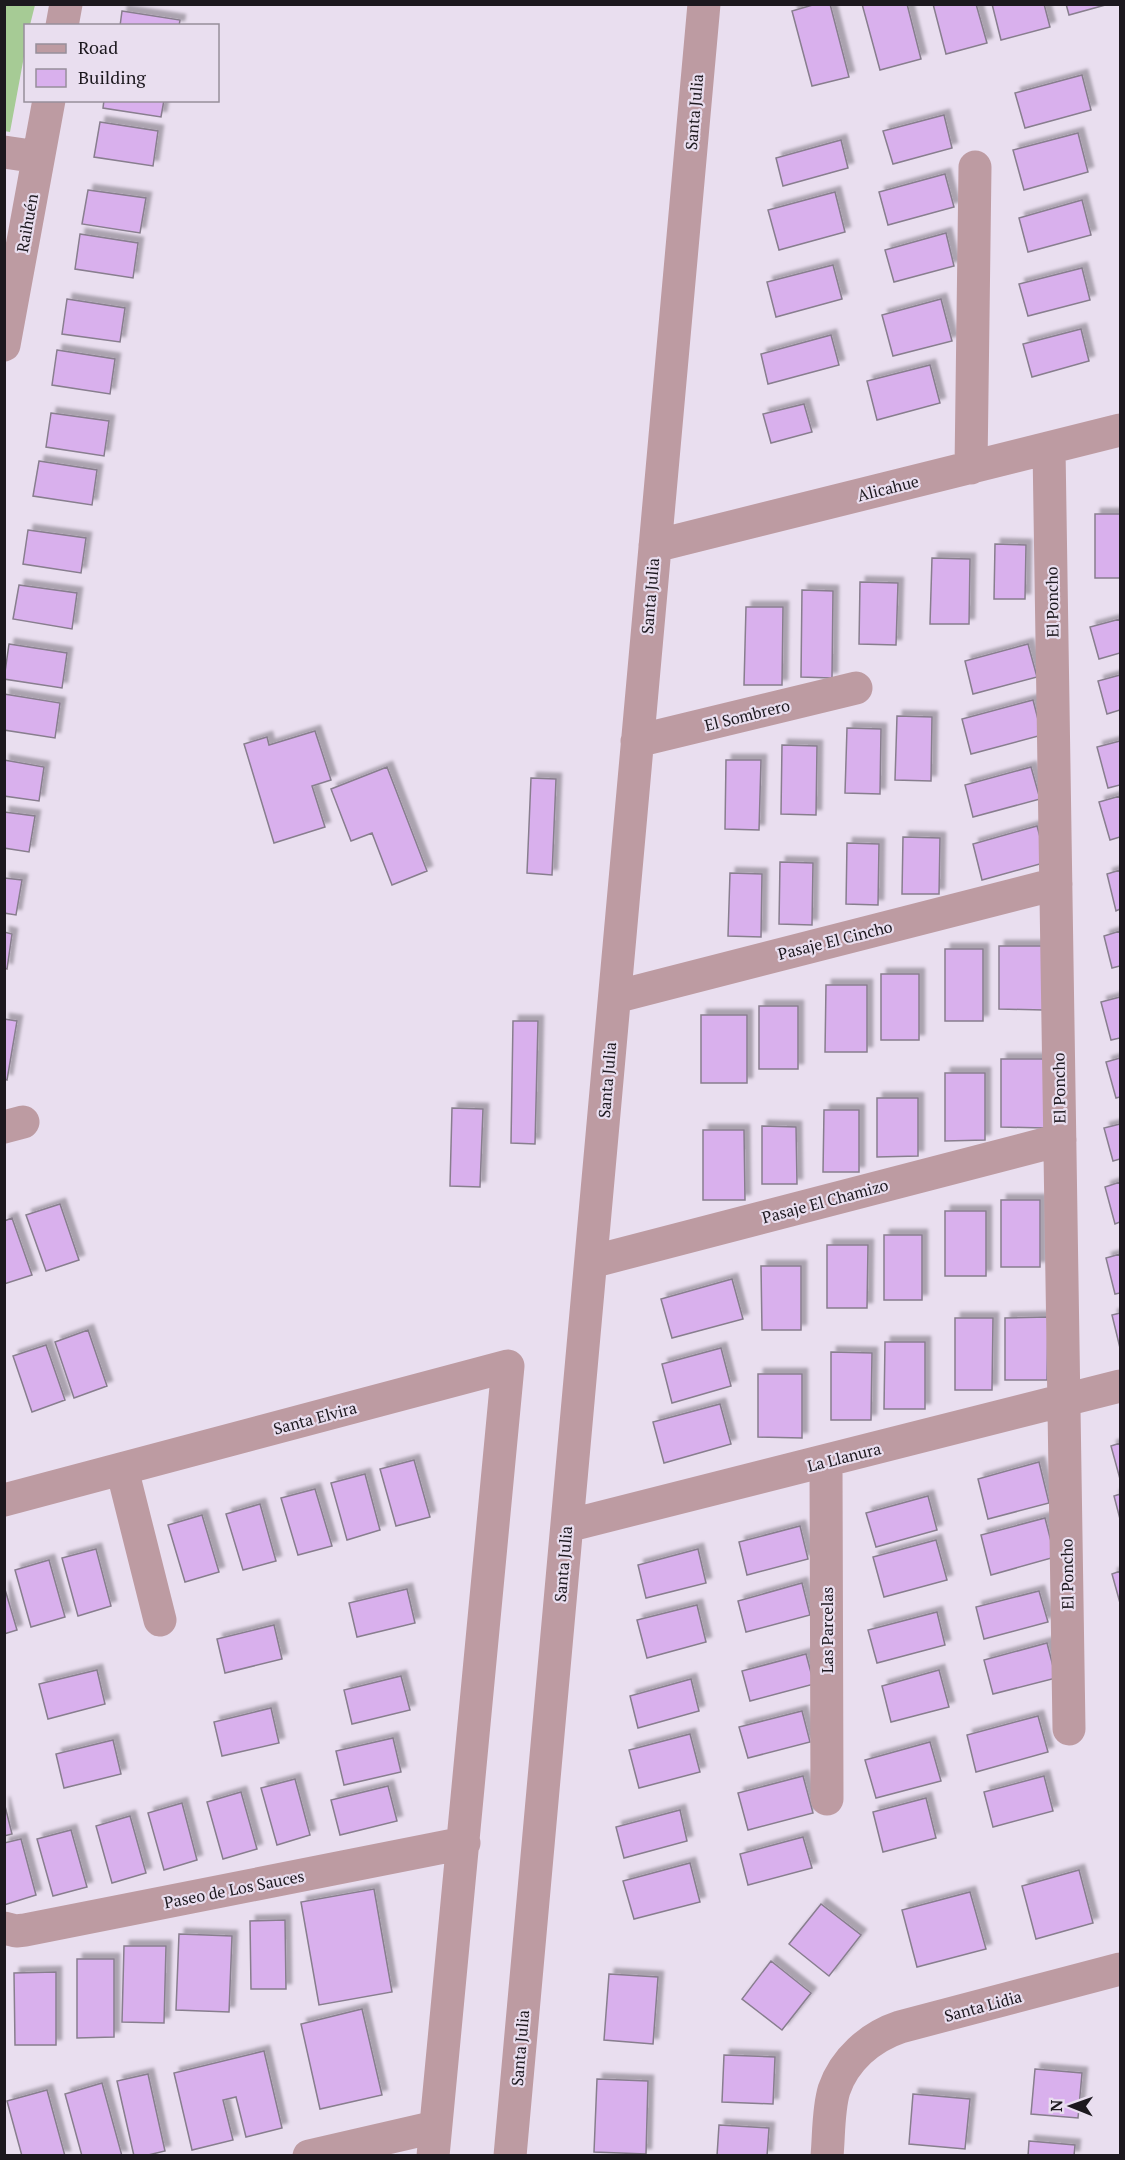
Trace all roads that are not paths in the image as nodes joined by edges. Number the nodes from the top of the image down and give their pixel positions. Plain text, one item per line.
1 (66, 4) edge
2 (704, 4) edge
3 (62, 24) edge
4 (49, 102) edge
5 (4, 152) edge
6 (38, 157) junction
7 (975, 167) dead end
8 (4, 345) edge
9 (1120, 430) edge
10 (1049, 448) junction
11 (971, 468) junction
12 (655, 546) junction
13 (856, 688) dead end
14 (637, 741) junction
15 (1056, 884) junction
16 (615, 997) junction
17 (1060, 1140) junction
18 (591, 1262) junction
19 (1120, 1386) edge
20 (1064, 1400) junction
21 (826, 1461) junction
22 (122, 1469) junction
23 (4, 1500) edge
24 (567, 1526) junction
25 (160, 1620) dead end
26 (1069, 1729) dead end
27 (827, 1799) dead end
28 (464, 1843) junction
29 (4, 1928) edge
30 (1120, 1970) edge
31 (434, 2141) edge
32 (309, 2156) edge
33 (510, 2156) edge
34 (827, 2156) edge

1 - 3 street
2 - 12 street, Santa Julia
4 - 6 street, Raihuén
5 - 6 street
6 - 8 street, Raihuén
7 - 11 street
9 - 10 street, Alicahue
10 - 11 street, Alicahue
10 - 15 street, El Poncho
11 - 12 street, Alicahue
12 - 14 street, Santa Julia
13 - 14 street, El Sombrero
14 - 16 street, Santa Julia
15 - 16 street, Pasaje El Cincho
15 - 17 street, El Poncho
16 - 18 street, Santa Julia
17 - 18 street, Pasaje El Chamizo
17 - 20 street, El Poncho
18 - 24 street, Santa Julia
19 - 20 street, La Llanura
20 - 21 street, La Llanura
20 - 26 street, El Poncho
21 - 24 street, La Llanura
21 - 27 street, Las Parcelas
22 - 23 street, Santa Elvira
22 - 25 street
22 - 28 street, Santa Elvira
24 - 33 street, Santa Julia
28 - 29 street, Paseo de Los Sauces
28 - 31 street
30 - 34 street, Santa Lidia
31 - 32 street

